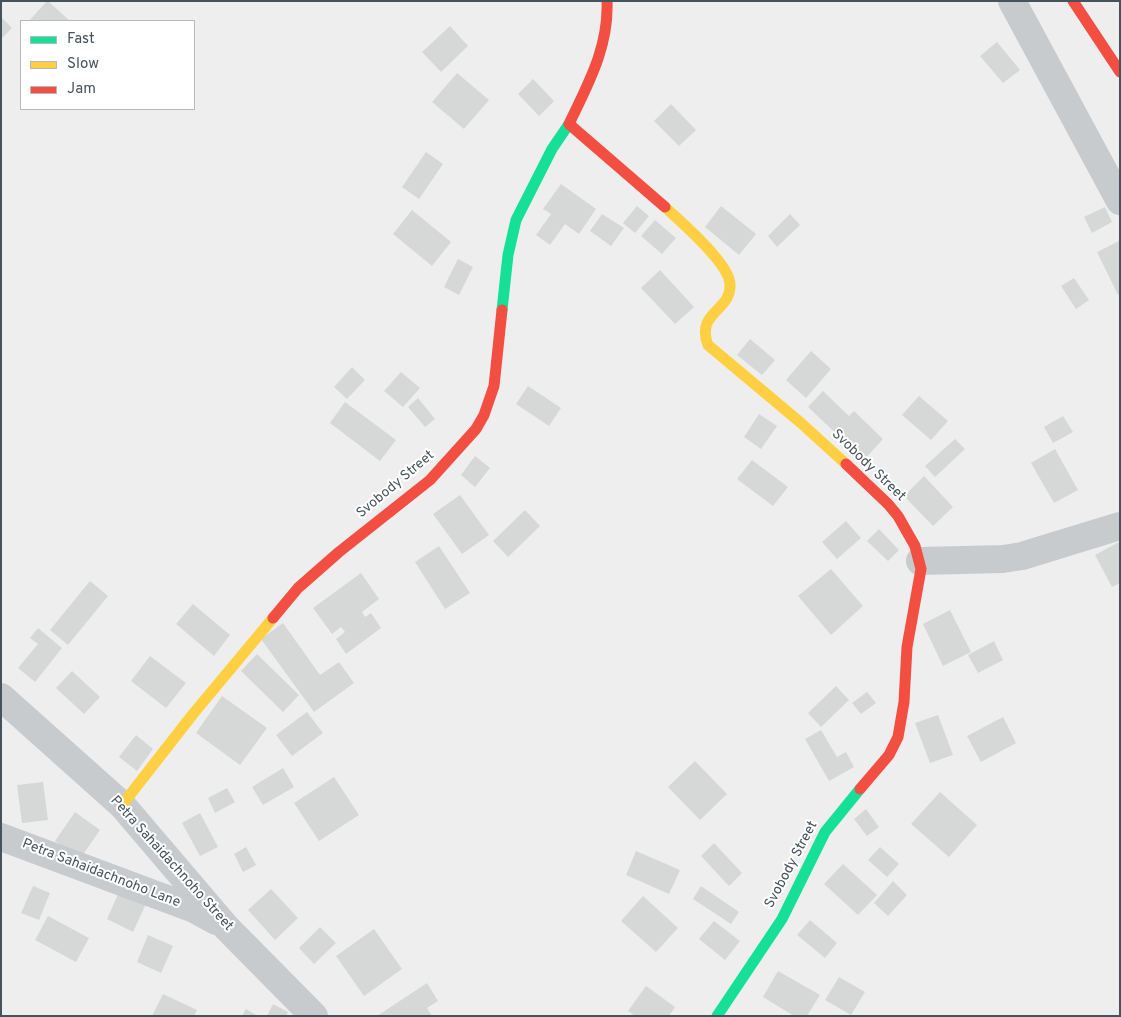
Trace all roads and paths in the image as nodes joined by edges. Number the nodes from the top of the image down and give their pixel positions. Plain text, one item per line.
1 (607, 1) edge
2 (1012, 1) edge
3 (1073, 1) edge
4 (1120, 72) edge
5 (569, 124) junction
6 (1120, 201) edge
7 (1120, 526) edge
8 (920, 561) junction
9 (1, 697) edge
10 (122, 805) junction
11 (1, 837) edge
12 (226, 927) junction
13 (314, 1016) edge
14 (716, 1016) edge

1 - 5 street, Svobody Street
2 - 6 street
3 - 4 street
5 - 8 street, Svobody Street
5 - 10 street, Svobody Street
7 - 8 street
8 - 14 street, Svobody Street
9 - 10 street, Petra Sahaidachnoho Street
10 - 12 street, Petra Sahaidachnoho Street
11 - 12 street, Petra Sahaidachnoho Lane
12 - 13 street, Petra Sahaidachnoho Street

